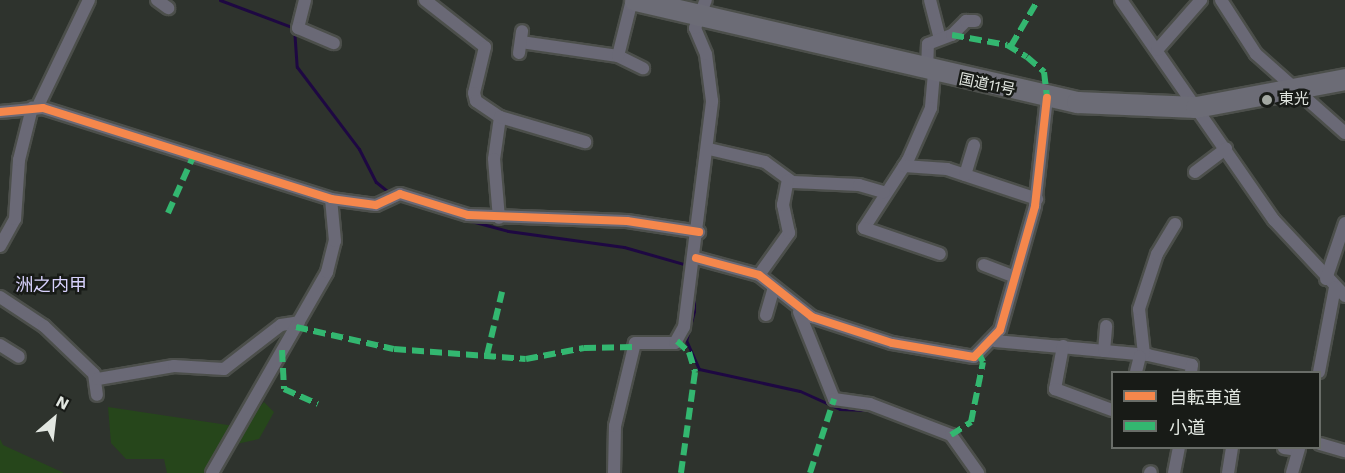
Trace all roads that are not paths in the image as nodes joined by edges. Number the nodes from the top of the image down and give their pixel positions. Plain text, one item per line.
1 (89, 0) edge
2 (157, 0) edge
3 (305, 0) edge
4 (425, 0) edge
5 (633, 0) edge
6 (930, 0) edge
7 (1121, 0) edge
8 (1201, 0) edge
9 (1221, 0) edge
10 (168, 8) dead end
11 (702, 8) edge
12 (975, 21) dead end
13 (940, 39) junction
14 (521, 42) dead end
15 (334, 43) dead end
16 (1157, 50) junction
17 (618, 56) junction
18 (643, 69) dead end
19 (931, 72) junction
20 (1345, 80) edge
21 (1296, 91) junction
22 (1047, 98) junction
23 (1196, 107) junction
24 (34, 108) junction
25 (0, 112) edge
26 (500, 117) junction
27 (1345, 133) edge
28 (585, 142) dead end
29 (974, 145) dead end
30 (709, 149) junction
31 (1226, 149) junction
32 (904, 166) junction
33 (1195, 172) dead end
34 (965, 175) junction
35 (788, 180) junction
36 (884, 192) junction
37 (1037, 199) junction
38 (331, 200) junction
39 (499, 218) junction
40 (1345, 223) edge
41 (1175, 224) dead end
42 (699, 232) junction
43 (0, 246) edge
44 (940, 254) dead end
45 (696, 258) junction
46 (984, 265) dead end
47 (759, 275) junction
48 (1013, 276) junction
49 (1331, 283) junction
50 (774, 287) junction
51 (1345, 296) edge
52 (0, 297) edge
53 (799, 312) junction
54 (766, 315) dead end
55 (299, 322) junction
56 (1106, 326) dead end
57 (994, 340) junction
58 (0, 345) edge
59 (1064, 346) junction
60 (1104, 351) junction
61 (1142, 355) junction
62 (18, 357) dead end
63 (1136, 371) edge
64 (1191, 371) edge
65 (1319, 371) edge
66 (98, 380) junction
67 (97, 394) dead end
68 (1111, 409) edge
69 (1321, 444) edge
70 (1179, 449) edge
71 (1232, 449) edge
72 (1299, 449) edge
73 (1345, 452) edge
74 (212, 473) edge
75 (614, 473) edge
76 (978, 473) edge
77 (1174, 473) edge
78 (1228, 473) edge
79 (1292, 473) edge

1 - 24 street
2 - 10 street
3 - 15 street
4 - 26 street
5 - 11 highway, 国道11号
5 - 17 street
6 - 13 street
7 - 16 street
8 - 16 street
9 - 21 street
11 - 19 highway, 国道11号
11 - 30 street
12 - 13 street
13 - 19 street
14 - 17 street
16 - 23 street
17 - 18 street
19 - 22 highway, 国道11号
19 - 32 street
20 - 21 highway, 国道11号
21 - 23 highway, 国道11号
21 - 27 street
22 - 23 highway, 国道11号
22 - 37 street
23 - 31 street
24 - 25 street
24 - 38 street
24 - 43 street
26 - 28 street
26 - 39 street
29 - 34 street
30 - 35 street
30 - 42 street
31 - 33 street
31 - 49 street
32 - 34 street
32 - 36 street
34 - 37 street
35 - 36 street
35 - 47 street
36 - 44 street
37 - 48 street
38 - 39 street
38 - 55 street
39 - 42 street
40 - 49 street
41 - 61 street
42 - 45 street
45 - 47 street
45 - 75 street
46 - 48 street
47 - 50 street
48 - 57 street
49 - 51 street
49 - 65 street
50 - 53 street
50 - 54 street
52 - 66 street
53 - 57 street
53 - 76 street
55 - 66 street
55 - 74 street
56 - 60 street
57 - 59 street
58 - 62 street
59 - 60 street
59 - 68 street
60 - 61 street
61 - 63 street
61 - 64 street
66 - 67 street
69 - 73 street
70 - 77 street
71 - 78 street
72 - 79 street

